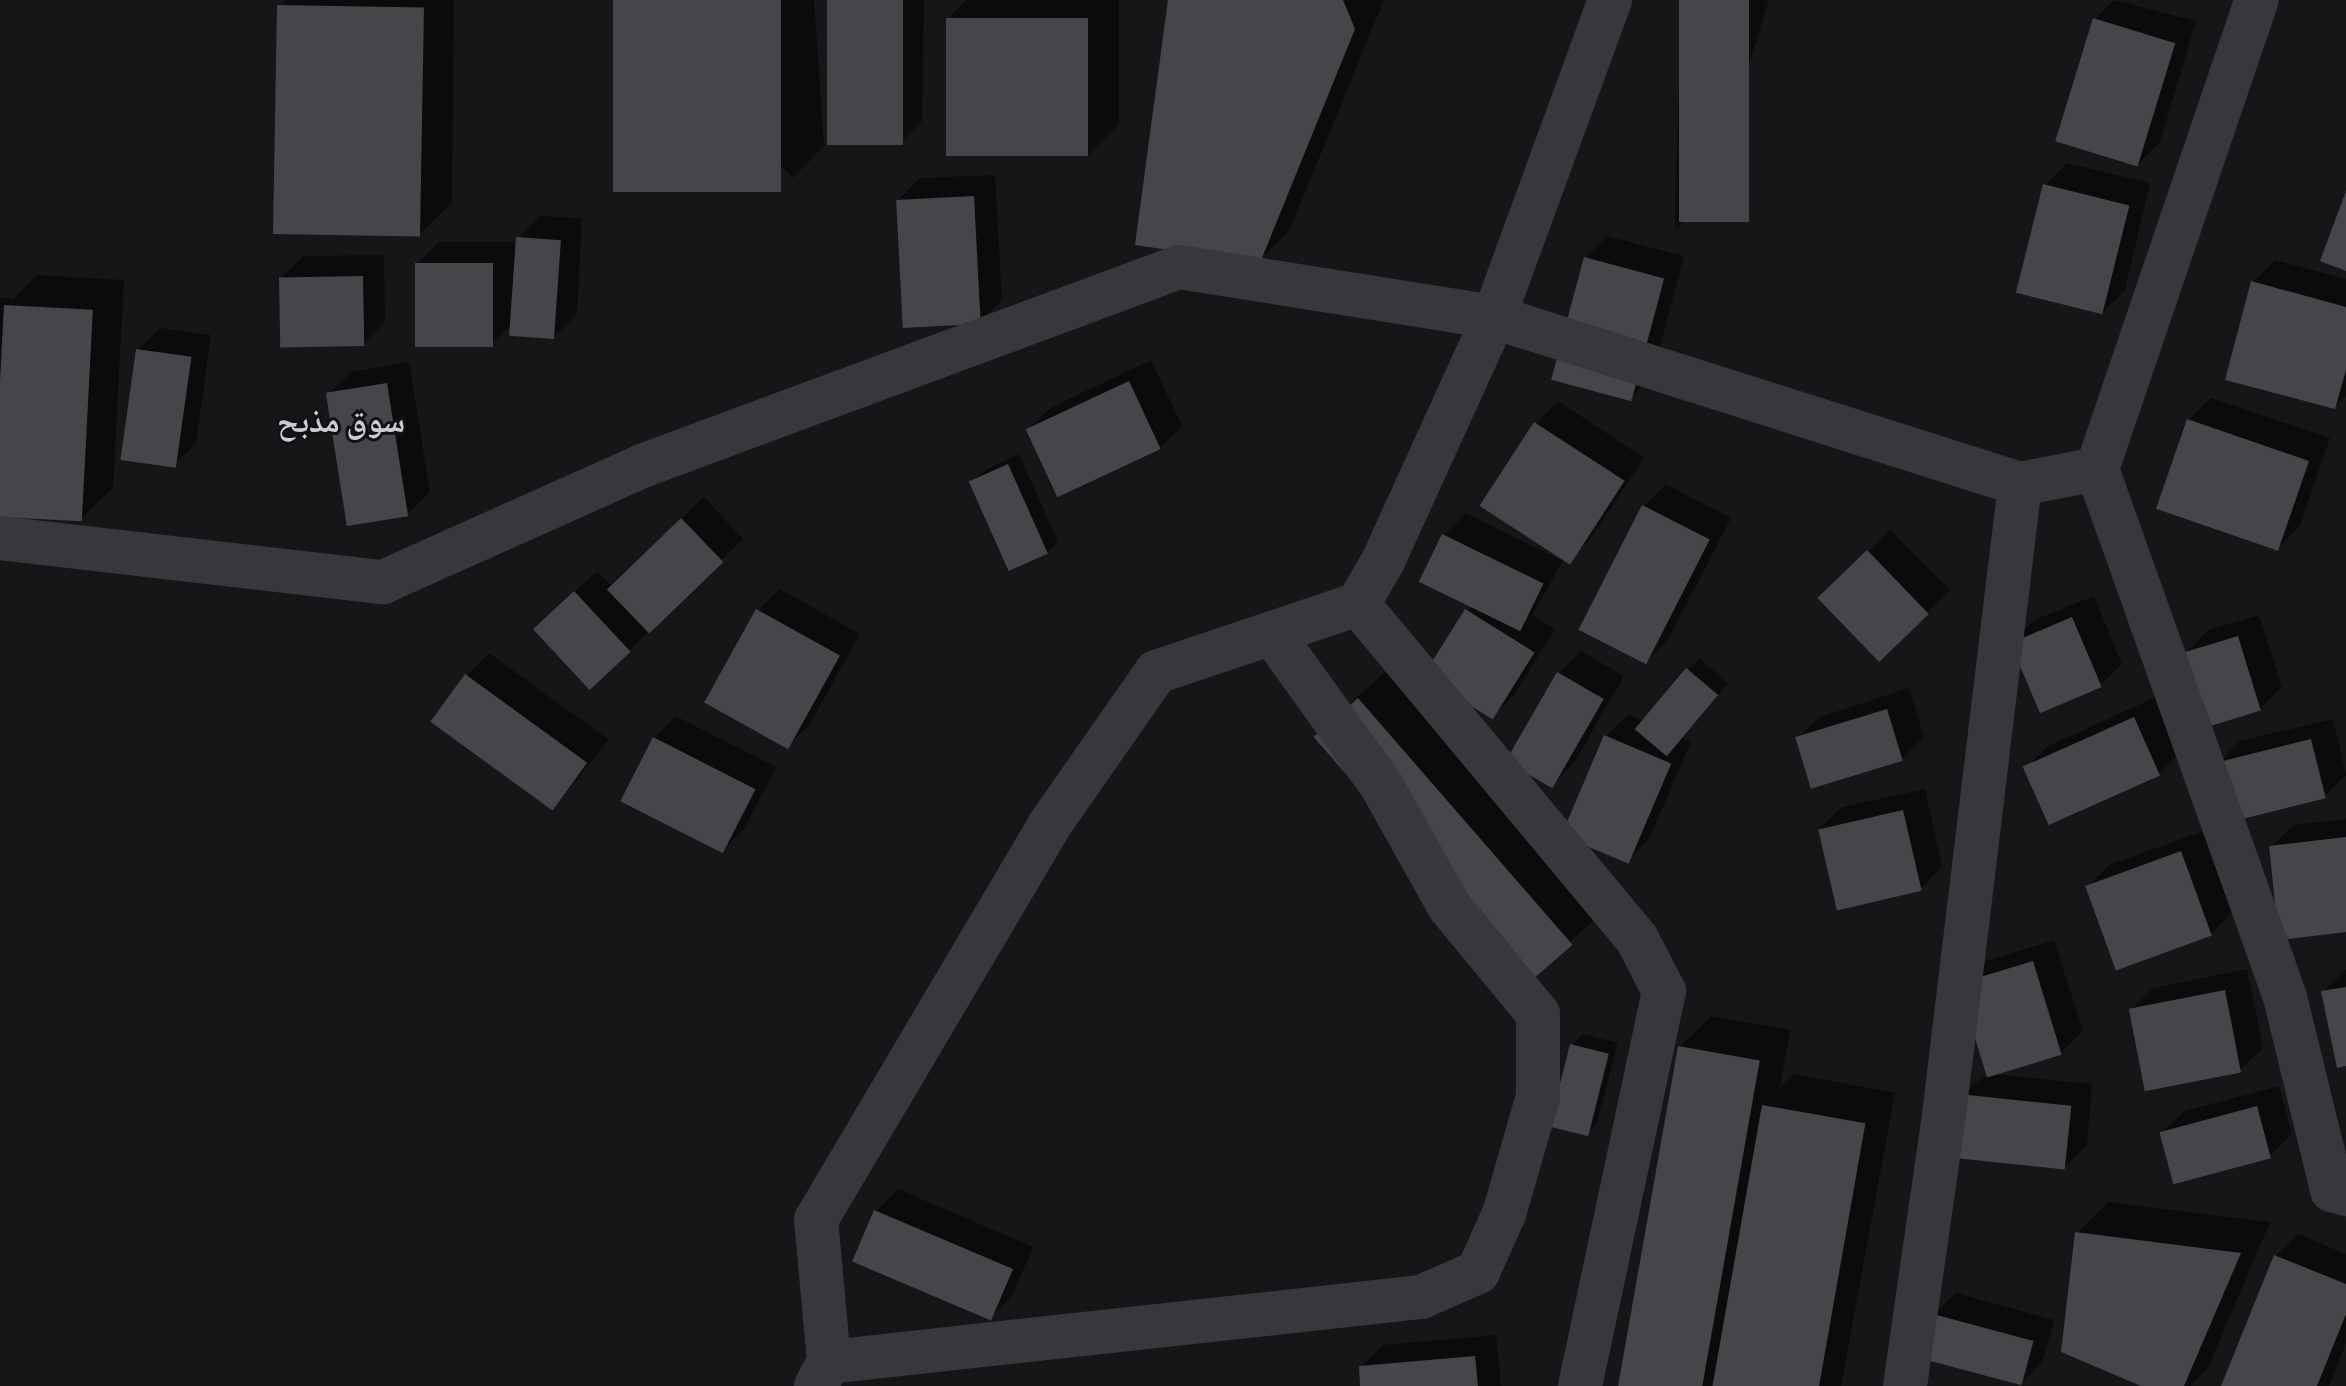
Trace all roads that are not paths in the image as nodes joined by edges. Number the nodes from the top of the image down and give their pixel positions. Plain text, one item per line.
1 (1610, 0) edge
2 (2257, 0) edge
3 (1494, 317) junction
4 (2097, 469) junction
5 (2020, 484) junction
6 (0, 538) edge
7 (1358, 604) junction
8 (1274, 636) junction
9 (2346, 1194) edge
10 (822, 1374) edge
11 (1580, 1386) edge
12 (1905, 1386) edge

1 - 3 street
2 - 4 street
3 - 5 street
3 - 6 street
3 - 7 street
4 - 5 street
4 - 9 street
5 - 12 street
7 - 8 street
7 - 11 street
8 - 10 street
8 - 10 street

